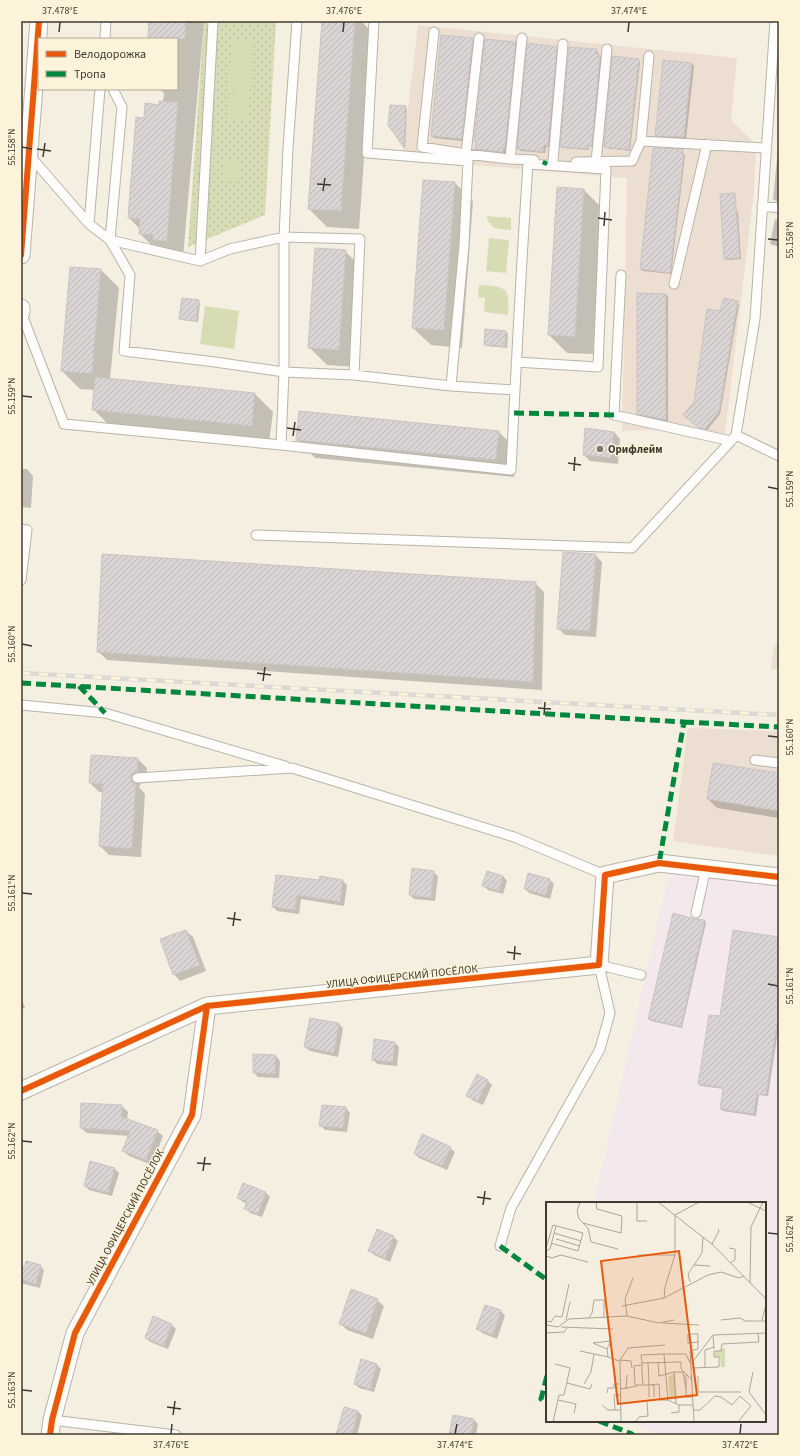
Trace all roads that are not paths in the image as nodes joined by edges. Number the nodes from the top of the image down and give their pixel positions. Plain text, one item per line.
1 (39, 21) edge
2 (106, 21) edge
3 (213, 21) edge
4 (297, 21) edge
5 (374, 21) edge
6 (775, 21) edge
7 (434, 32) dead end
8 (105, 38) edge
9 (479, 38) dead end
10 (522, 38) dead end
11 (563, 44) dead end
12 (607, 49) dead end
13 (649, 56) dead end
14 (100, 90) edge
15 (114, 90) edge
16 (774, 97) edge
17 (641, 141) junction
18 (707, 144) junction
19 (766, 148) junction
20 (30, 156) junction
21 (467, 158) junction
22 (510, 159) junction
23 (553, 161) junction
24 (596, 162) junction
25 (528, 164) junction
26 (762, 206) junction
27 (779, 208) edge
28 (89, 224) junction
29 (284, 237) junction
30 (110, 240) junction
31 (21, 255) edge
32 (200, 261) junction
33 (621, 275) dead end
34 (674, 284) dead end
35 (21, 308) edge
36 (21, 313) edge
37 (516, 362) junction
38 (284, 372) junction
39 (354, 375) junction
40 (451, 386) junction
41 (514, 390) junction
42 (733, 438) junction
43 (280, 445) junction
44 (779, 456) edge
45 (21, 529) edge
46 (256, 535) dead end
47 (21, 580) edge
48 (21, 705) edge
49 (755, 760) dead end
50 (779, 763) edge
51 (292, 768) junction
52 (137, 778) dead end
53 (706, 868) junction
54 (605, 875) junction
55 (779, 877) edge
56 (696, 913) dead end
57 (599, 965) junction
58 (641, 975) dead end
59 (207, 1006) junction
60 (21, 1091) edge
61 (500, 1246) dead end
62 (51, 1427) edge
63 (176, 1435) edge

1 - 20 street
2 - 8 lane
3 - 32 lane
4 - 29 lane
5 - 21 lane
6 - 16 lane
7 - 21 lane
9 - 21 lane
10 - 22 lane
11 - 23 lane
12 - 24 lane
13 - 17 lane
14 - 28 lane
15 - 30 lane
16 - 19 lane
17 - 18 lane
17 - 24 lane
18 - 19 lane
18 - 34 lane
19 - 26 lane
20 - 28 lane
20 - 31 street
21 - 22 lane
21 - 25 lane
21 - 40 lane
22 - 23 lane
23 - 24 lane
25 - 37 lane
25 - 37 lane
26 - 27 lane
26 - 42 lane
28 - 30 lane
29 - 32 lane
29 - 38 lane
29 - 39 lane
30 - 32 lane
30 - 38 lane
33 - 42 lane
35 - 36 street
36 - 43 lane
37 - 41 lane
38 - 39 lane
38 - 43 lane
39 - 40 lane
40 - 41 lane
41 - 43 lane
42 - 44 lane
42 - 46 lane
45 - 47 lane
48 - 51 lane
49 - 50 lane
51 - 52 lane
51 - 54 lane
53 - 54 street
53 - 55 street
53 - 56 lane
54 - 57 street
57 - 58 lane
57 - 59 street, УЛИЦА ОФИЦЕРСКИЙ ПОСЁЛОК
57 - 61 lane
59 - 60 street, УЛИЦА ОФИЦЕРСКИЙ ПОСЁЛОК
59 - 62 street, УЛИЦА ОФИЦЕРСКИЙ ПОСЁЛОК
62 - 63 lane

